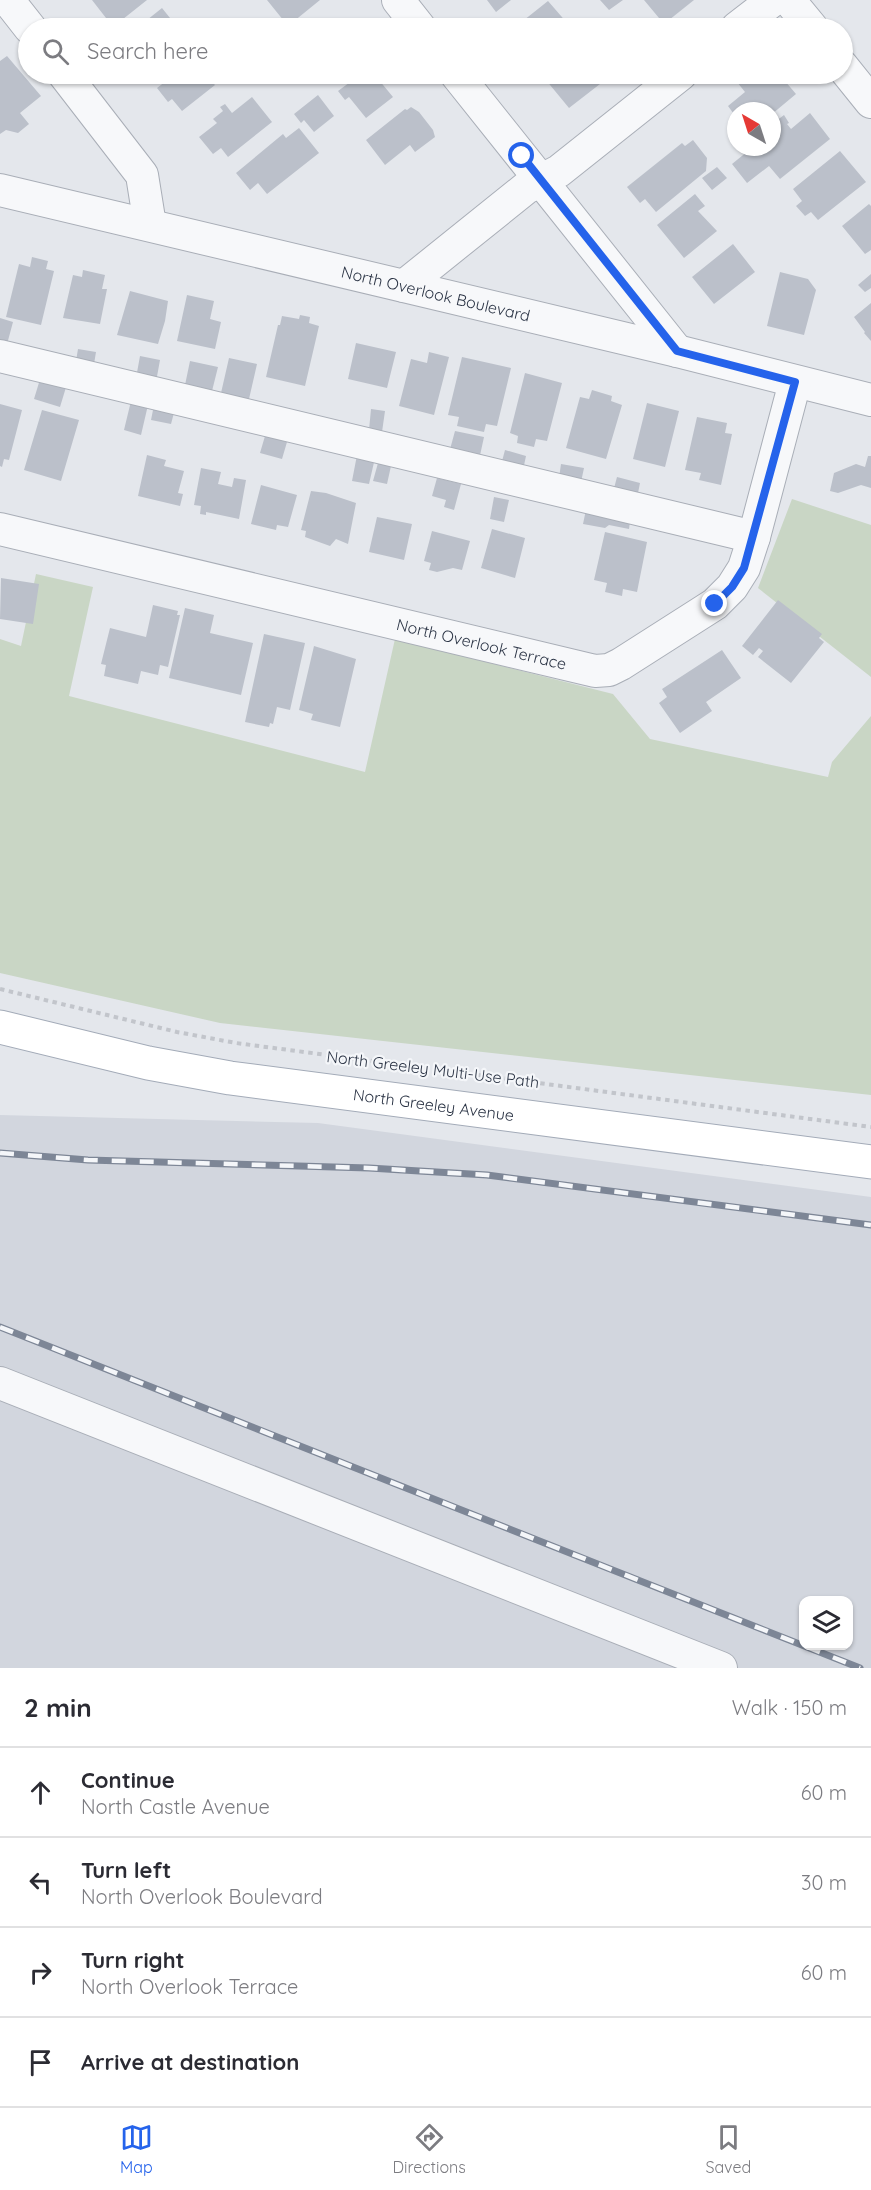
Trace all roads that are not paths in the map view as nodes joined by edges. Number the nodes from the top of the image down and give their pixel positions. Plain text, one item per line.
1 (8, 0) edge
2 (398, 0) edge
3 (773, 0) edge
4 (789, 0) edge
5 (22, 18) edge
6 (412, 18) edge
7 (750, 18) edge
8 (804, 18) edge
9 (853, 79) edge
10 (72, 84) edge
11 (464, 84) edge
12 (668, 84) edge
13 (871, 102) edge
14 (541, 180) junction
15 (0, 190) edge
16 (150, 225) junction
17 (404, 286) junction
18 (677, 351) junction
19 (0, 356) edge
20 (795, 382) junction
21 (871, 400) edge
22 (0, 529) edge
23 (754, 537) junction
24 (0, 1027) edge
25 (871, 1162) edge
26 (0, 1383) edge
27 (721, 1668) edge

1 - 5 street
2 - 6 street
3 - 7 street
4 - 8 street
9 - 13 street
10 - 16 street
11 - 14 street
12 - 14 street
14 - 17 street
14 - 18 street
15 - 16 street, North Overlook Boulevard
16 - 17 street, North Overlook Boulevard
17 - 18 street, North Overlook Boulevard
18 - 20 street, North Overlook Boulevard
19 - 23 street
20 - 21 street, North Overlook Boulevard
20 - 23 street, North Overlook Terrace
22 - 23 street, North Overlook Terrace
24 - 25 main road, North Greeley Avenue
26 - 27 street

